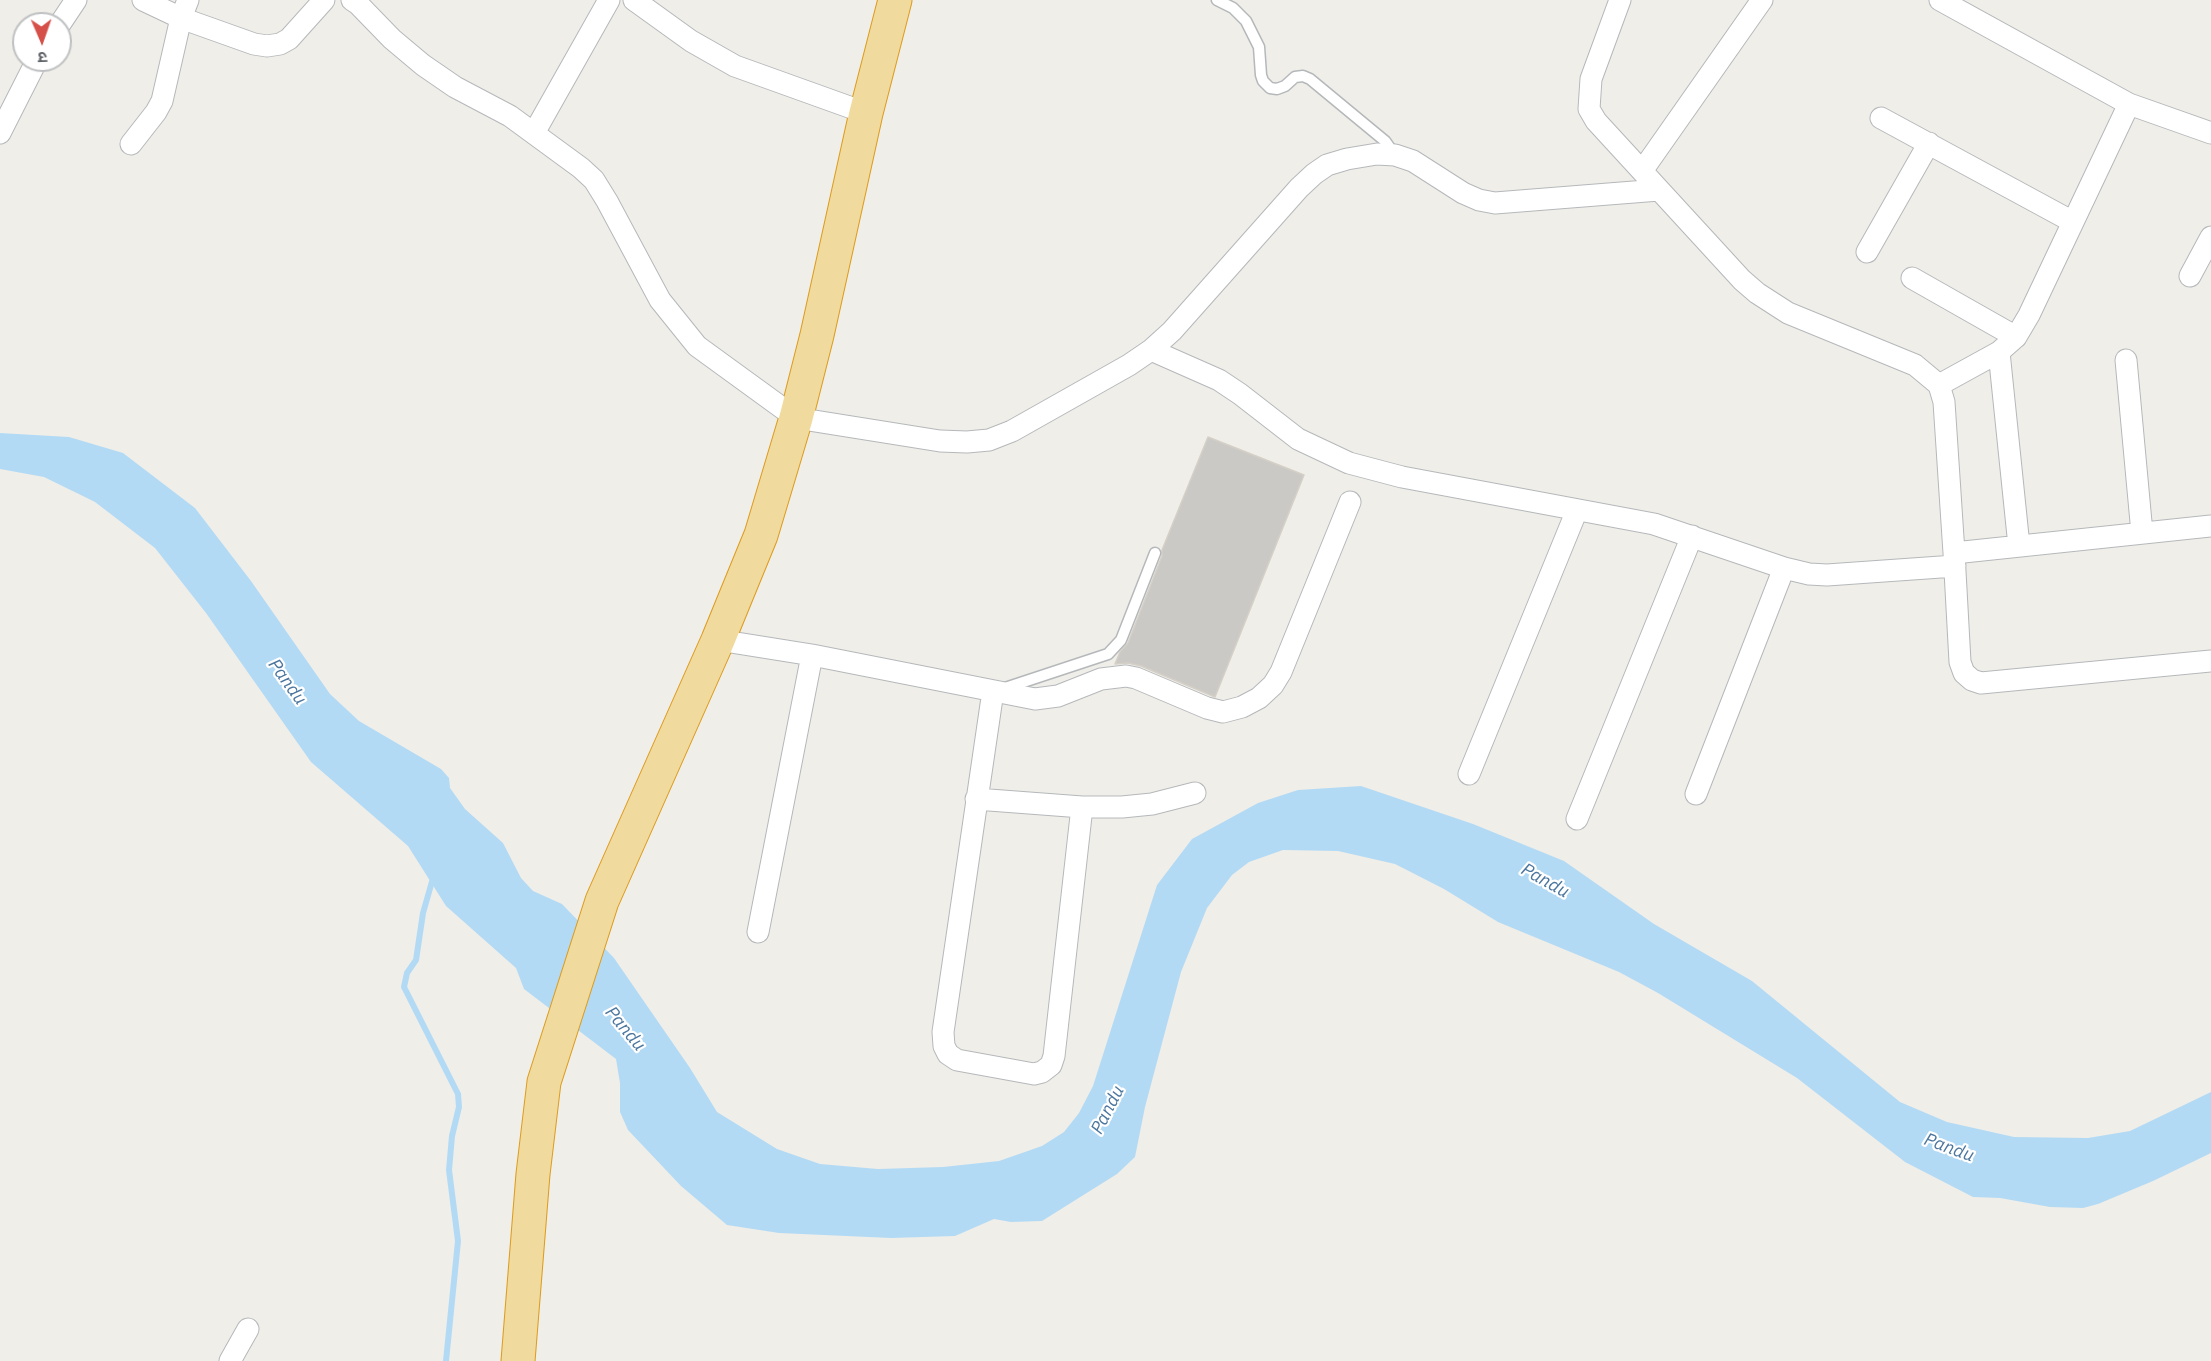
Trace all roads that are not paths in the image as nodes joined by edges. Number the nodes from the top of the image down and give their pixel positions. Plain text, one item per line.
1 (143, 0) edge
2 (324, 0) edge
3 (352, 0) edge
4 (609, 0) edge
5 (634, 0) edge
6 (895, 0) edge
7 (1217, 0) edge
8 (1620, 0) edge
9 (1762, 0) edge
10 (1940, 0) edge
11 (185, 9) edge
12 (31, 72) edge
13 (2129, 104) junction
14 (866, 113) junction
15 (1881, 118) dead end
16 (0, 133) edge
17 (534, 133) junction
18 (2211, 133) edge
19 (1929, 143) junction
20 (131, 144) dead end
21 (1395, 155) junction
22 (1642, 171) junction
23 (1659, 190) junction
24 (2073, 222) junction
25 (2211, 237) edge
26 (1867, 252) dead end
27 (2190, 276) dead end
28 (1912, 278) dead end
29 (2016, 337) junction
30 (1151, 350) junction
31 (1999, 352) junction
32 (2126, 360) dead end
33 (1939, 385) junction
34 (796, 418) junction
35 (1350, 502) dead end
36 (1577, 510) junction
37 (2211, 526) edge
38 (2142, 533) junction
39 (1692, 536) junction
40 (2019, 546) junction
41 (1155, 553) dead end
42 (1954, 559) junction
43 (1784, 568) junction
44 (718, 640) junction
45 (812, 655) junction
46 (2211, 661) edge
47 (993, 691) junction
48 (1469, 774) dead end
49 (1195, 794) dead end
50 (1696, 794) dead end
51 (976, 799) junction
52 (1082, 807) junction
53 (1577, 819) dead end
54 (758, 932) dead end
55 (248, 1329) dead end
56 (230, 1361) edge
57 (518, 1361) edge

1 - 11 street
2 - 11 street
3 - 17 street
4 - 17 street
5 - 14 street
6 - 14 highway
7 - 21 lane
8 - 22 street
9 - 22 street
10 - 13 street
11 - 20 street
12 - 16 street
13 - 18 street
13 - 24 street
14 - 34 highway
15 - 19 street
17 - 34 street
19 - 24 street
19 - 26 street
21 - 23 street
21 - 30 street
22 - 23 street
23 - 33 street
24 - 29 street
25 - 27 street
28 - 29 street
29 - 31 street
30 - 34 street
30 - 36 street
31 - 33 street
31 - 40 street
32 - 38 street
33 - 42 street
34 - 44 highway
35 - 47 street
36 - 39 street
36 - 48 street
37 - 38 street
38 - 40 street
39 - 43 street
39 - 53 street
40 - 42 street
41 - 47 lane
42 - 43 street
42 - 46 street
43 - 50 street
44 - 45 street
44 - 57 highway
45 - 47 street
45 - 54 street
47 - 51 street
49 - 52 street
51 - 52 street
51 - 52 street
55 - 56 street

